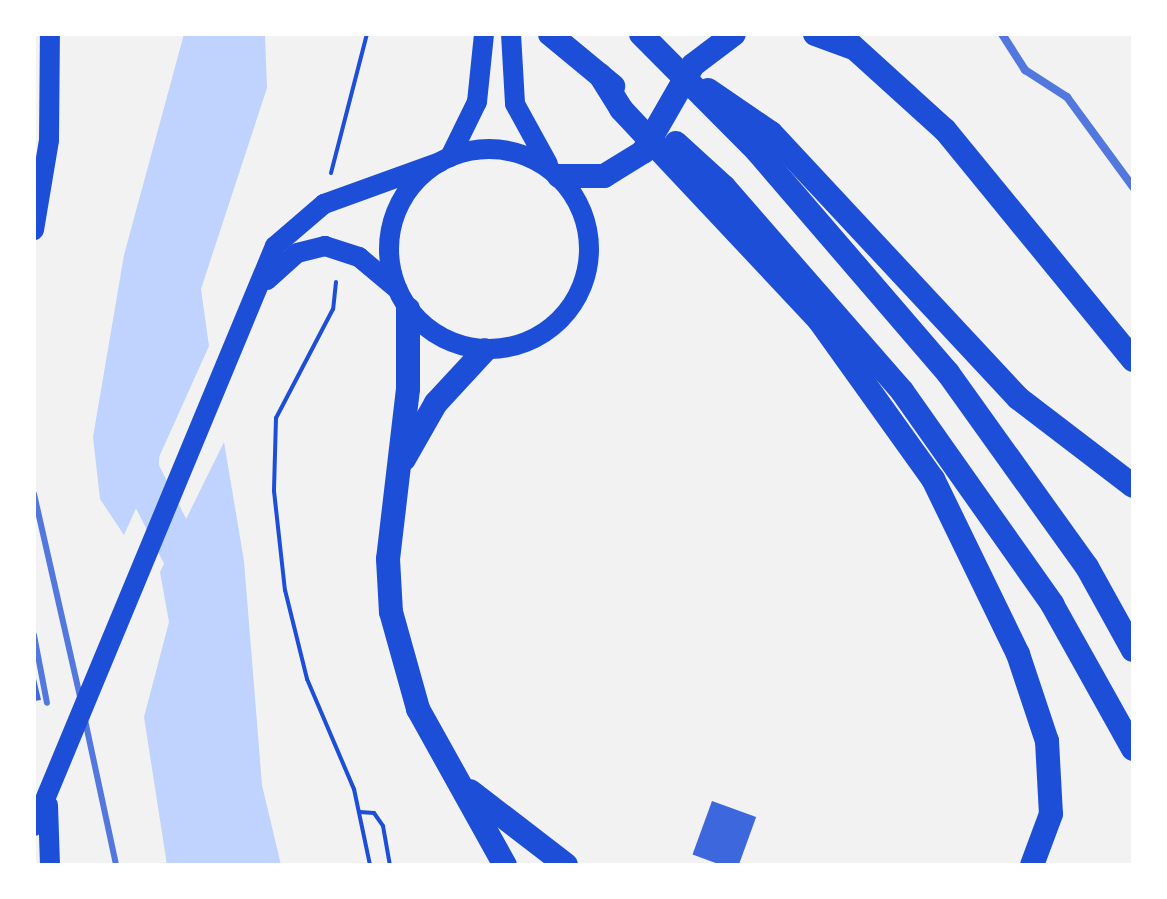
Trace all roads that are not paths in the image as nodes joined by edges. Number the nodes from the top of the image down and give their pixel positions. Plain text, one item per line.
1 (50, 34) edge
2 (484, 34) edge
3 (511, 34) edge
4 (550, 34) edge
5 (641, 34) edge
6 (734, 34) edge
7 (815, 34) edge
8 (839, 34) edge
9 (1002, 34) edge
10 (859, 50) junction
11 (764, 142) junction
12 (445, 159) junction
13 (556, 174) junction
14 (1133, 187) edge
15 (717, 193) junction
16 (34, 230) edge
17 (402, 299) junction
18 (251, 303) junction
19 (485, 350) junction
20 (1133, 360) edge
21 (398, 468) junction
22 (1133, 486) edge
23 (34, 494) edge
24 (34, 635) edge
25 (1133, 650) edge
26 (47, 703) dead end
27 (1133, 749) edge
28 (56, 766) junction
29 (456, 779) junction
30 (34, 826) edge
31 (50, 865) edge
32 (116, 865) edge
33 (505, 865) edge
34 (566, 865) edge
35 (1032, 865) edge

1 - 16 main road
2 - 12 main road
3 - 13 main road
4 - 15 highway
5 - 11 highway
6 - 13 highway
7 - 10 highway
8 - 10 highway
9 - 14 street
10 - 20 highway
11 - 22 highway
11 - 25 highway
12 - 13 main road
12 - 17 main road
12 - 18 main road
13 - 19 main road
15 - 27 highway
15 - 35 highway
17 - 18 main road
17 - 19 main road
17 - 21 highway
18 - 28 main road
19 - 21 highway
21 - 29 highway
23 - 32 lane
24 - 26 lane
28 - 30 main road
28 - 31 main road
29 - 33 highway
29 - 34 highway

